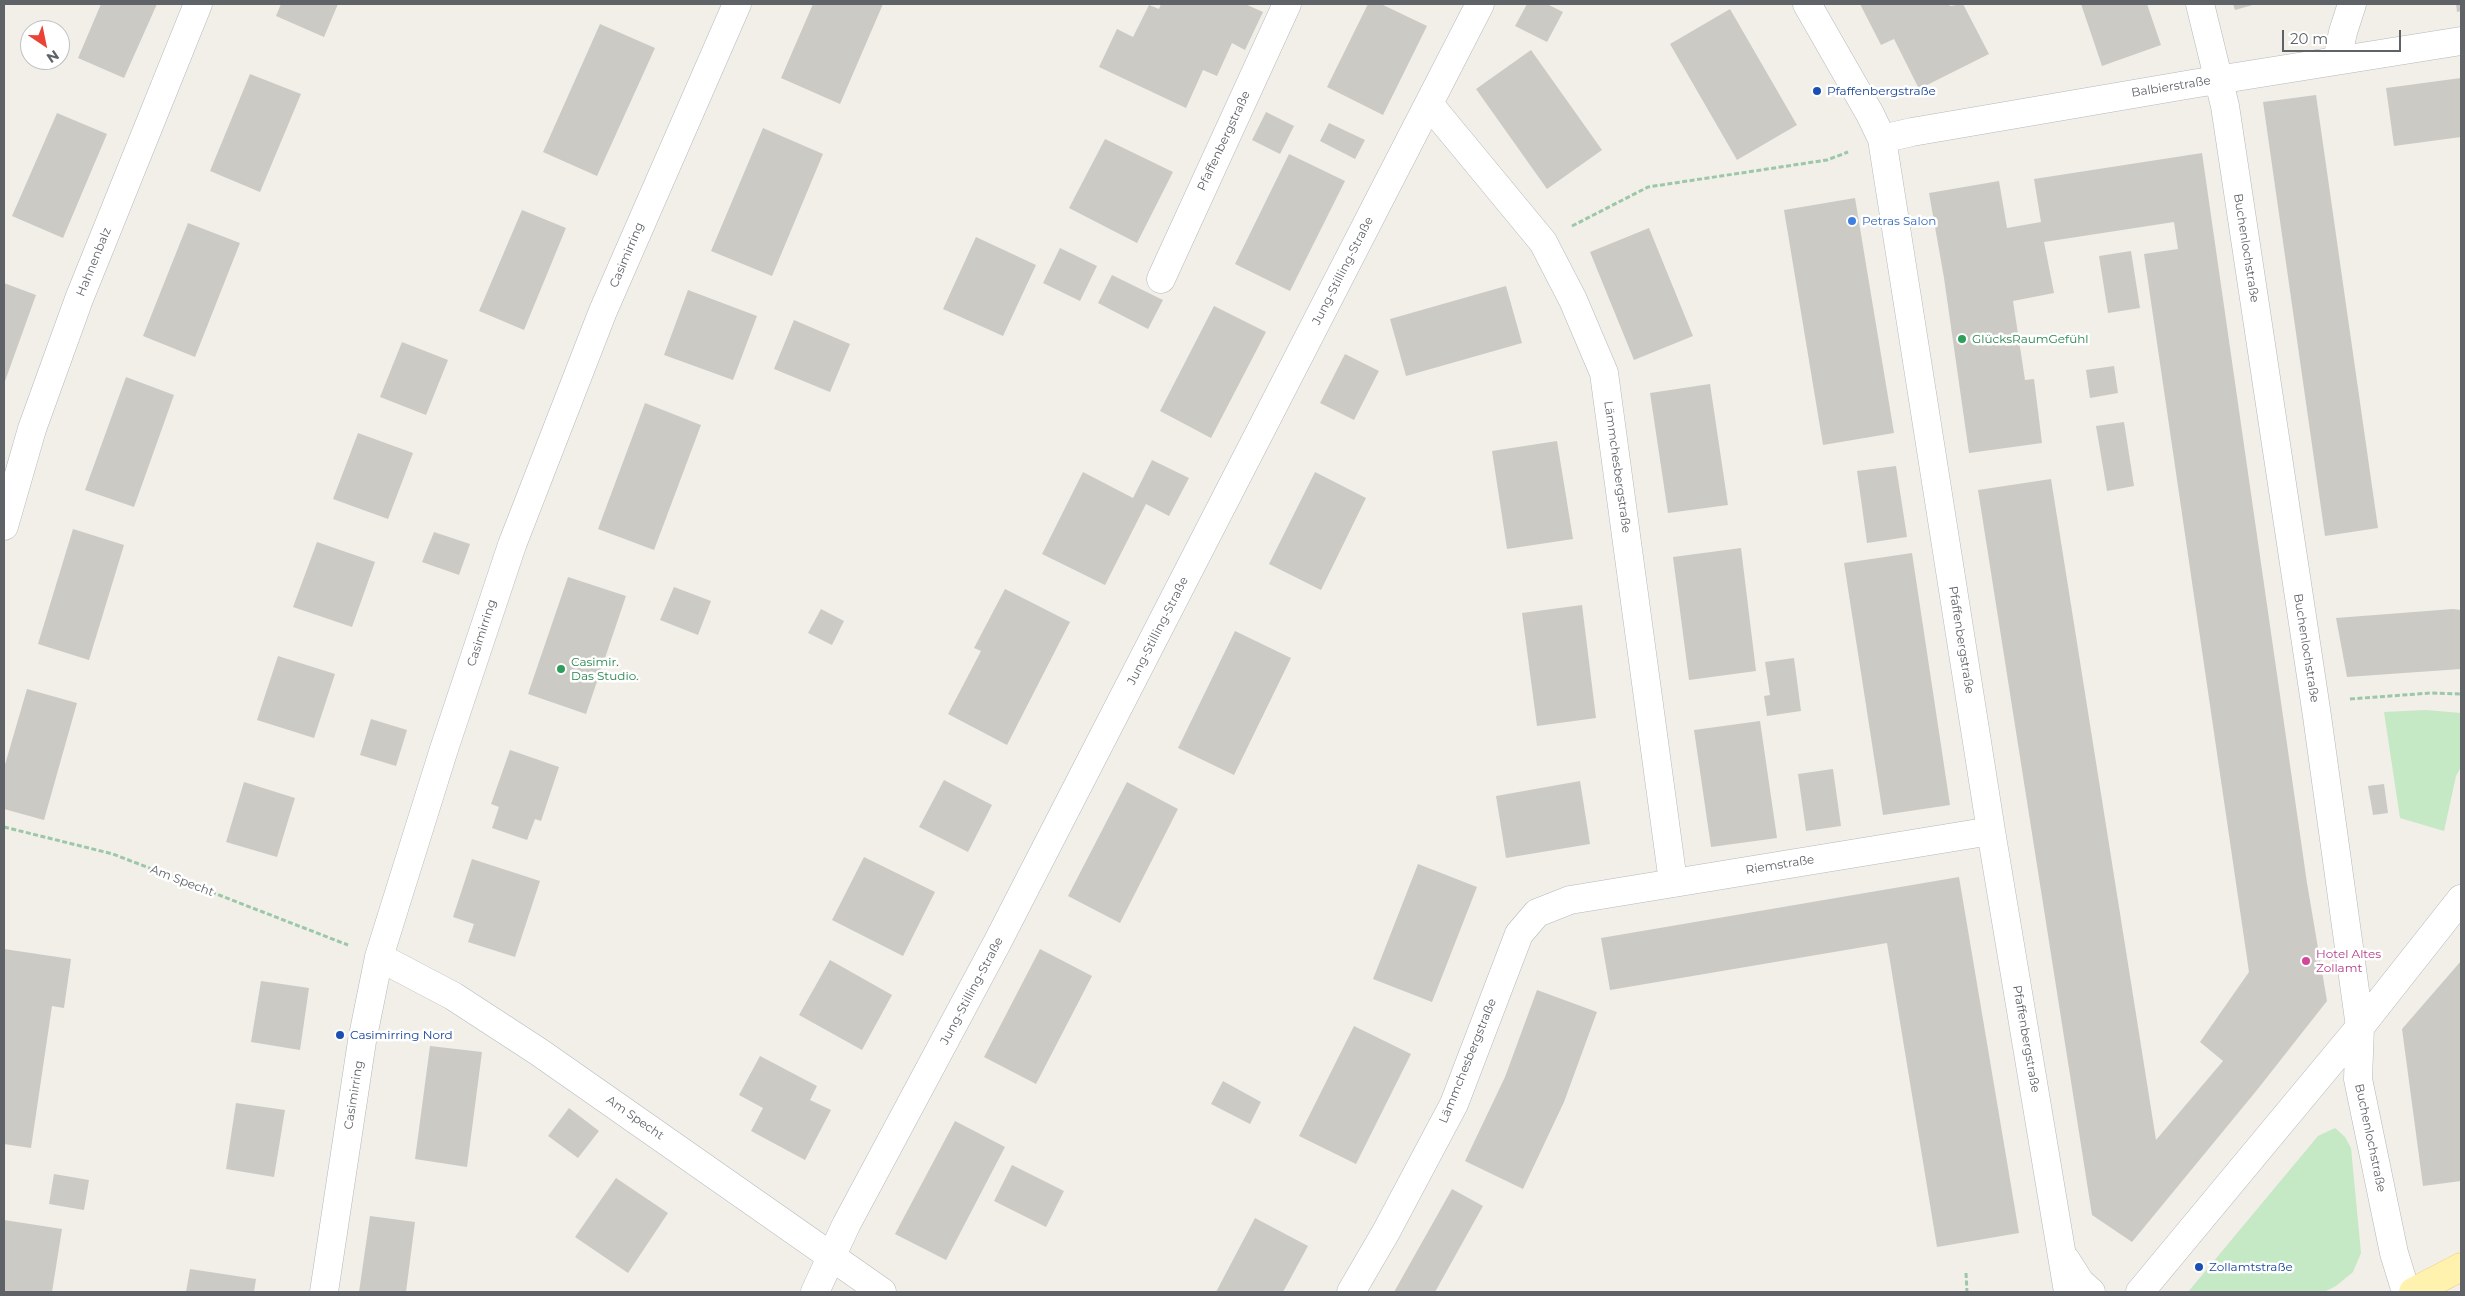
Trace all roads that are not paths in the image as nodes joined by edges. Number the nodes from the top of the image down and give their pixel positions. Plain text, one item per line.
1 (198, 4) edge
2 (737, 4) edge
3 (1287, 4) edge
4 (1480, 4) edge
5 (1807, 4) edge
6 (2200, 4) edge
7 (2352, 4) edge
8 (2461, 41) edge
9 (2337, 60) junction
10 (2220, 79) junction
11 (1429, 104) junction
12 (1882, 139) junction
13 (1161, 279) dead end
14 (4, 526) edge
15 (1990, 831) junction
16 (1673, 882) junction
17 (2461, 899) edge
18 (1570, 900) joint
19 (367, 953) junction
20 (2360, 1027) junction
21 (2062, 1252) junction
22 (831, 1255) junction
23 (2461, 1267) edge
24 (324, 1292) edge
25 (814, 1292) edge
26 (882, 1292) edge
27 (1351, 1292) edge
28 (2068, 1292) edge
29 (2091, 1292) edge
30 (2138, 1292) edge
31 (2406, 1292) edge
32 (2413, 1292) edge

1 - 14 street, Hahnenbalz
2 - 19 street, Casimirring
3 - 13 street, Pfaffenbergstraße
4 - 11 street, Jung-Stilling-Straße
5 - 12 street, Pfaffenbergstraße
6 - 10 street, Buchenlochstraße
7 - 9 street
8 - 9 street, Balbierstraße
9 - 10 street, Balbierstraße
10 - 12 street, Balbierstraße
10 - 20 street, Buchenlochstraße
11 - 16 street, Lämmchesbergstraße
11 - 22 street, Jung-Stilling-Straße
12 - 15 street, Pfaffenbergstraße
15 - 16 street, Riemstraße
15 - 21 street, Pfaffenbergstraße
16 - 18 street, Riemstraße
17 - 20 street
18 - 27 street, Lämmchesbergstraße
19 - 22 street, Am Specht
19 - 24 street, Casimirring
20 - 30 street
20 - 31 street, Buchenlochstraße
21 - 28 street, Pfaffenbergstraße
21 - 29 street
22 - 25 street, Jung-Stilling-Straße
22 - 26 street, Am Specht
23 - 32 main road

